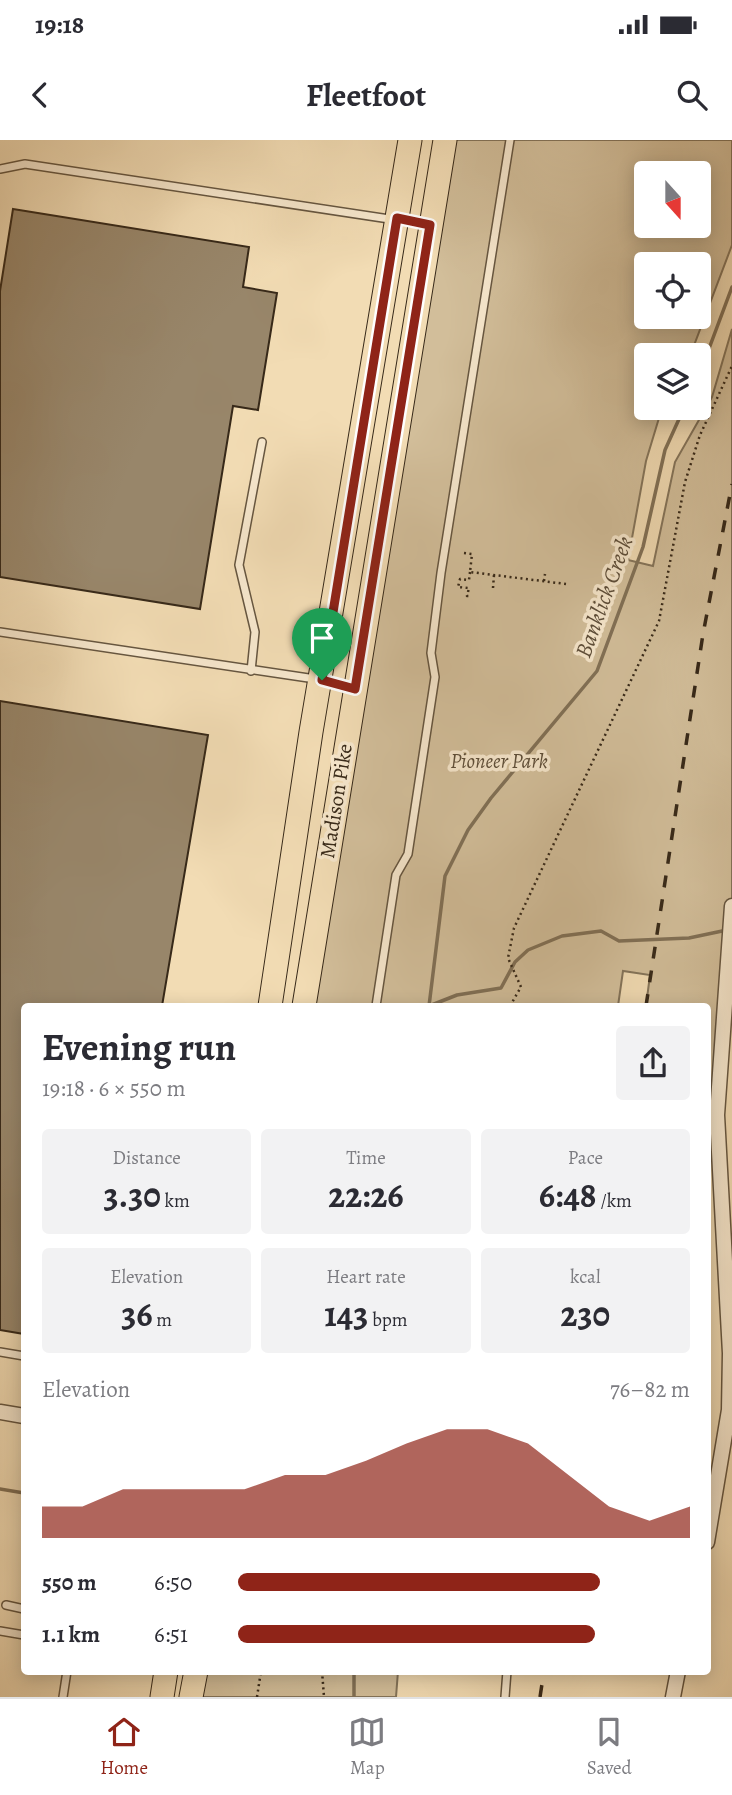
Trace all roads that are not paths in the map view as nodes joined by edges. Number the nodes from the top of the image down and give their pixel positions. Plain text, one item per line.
1 (410, 140) edge
2 (445, 140) edge
3 (510, 140) edge
4 (0, 169) edge
5 (397, 218) junction
6 (430, 225) junction
7 (262, 442) dead end
8 (0, 632) edge
9 (251, 671) junction
10 (322, 680) junction
11 (355, 689) junction
12 (732, 906) edge
13 (270, 1003) edge
14 (304, 1003) edge
15 (376, 1003) edge
16 (717, 1115) junction
17 (732, 1116) edge
18 (0, 1352) edge
19 (21, 1356) edge
20 (0, 1412) edge
21 (21, 1416) edge
22 (730, 1419) edge
23 (711, 1521) edge
24 (6, 1605) dead end
25 (21, 1608) edge
26 (0, 1631) edge
27 (21, 1634) edge
28 (66, 1675) edge
29 (165, 1675) edge
30 (195, 1675) edge
31 (507, 1675) edge
32 (677, 1675) edge
33 (63, 1697) edge
34 (162, 1697) edge
35 (191, 1697) edge
36 (505, 1697) edge
37 (673, 1697) edge

1 - 5 main road, Madison Pike
2 - 6 main road, Madison Pike
3 - 15 lane
4 - 5 lane
5 - 6 lane
5 - 10 main road, Madison Pike
6 - 11 main road, Madison Pike
7 - 9 lane
8 - 9 lane
9 - 10 lane
10 - 11 lane
10 - 13 main road, Madison Pike
11 - 14 main road, Madison Pike
12 - 16 street
16 - 17 street
16 - 22 street
18 - 19 lane
20 - 21 street
22 - 23 street
24 - 25 lane
26 - 27 lane
28 - 33 lane
29 - 34 main road
30 - 35 main road
31 - 36 lane
32 - 37 street

